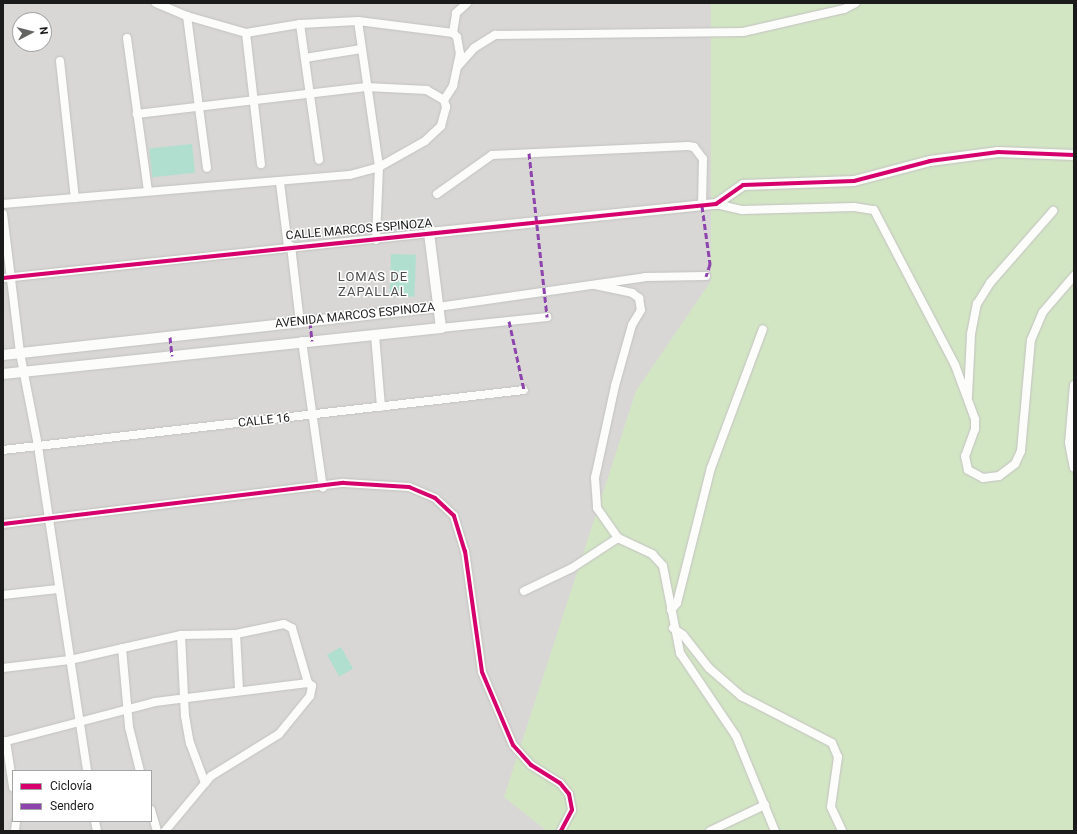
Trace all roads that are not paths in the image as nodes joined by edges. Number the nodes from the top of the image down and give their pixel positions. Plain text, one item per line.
1 (156, 3) edge
2 (467, 3) edge
3 (856, 3) edge
4 (186, 16) junction
5 (358, 21) junction
6 (300, 24) junction
7 (246, 33) junction
8 (453, 33) junction
9 (127, 38) dead end
10 (362, 49) junction
11 (305, 58) junction
12 (60, 61) dead end
13 (458, 66) junction
14 (366, 87) junction
15 (310, 94) junction
16 (254, 100) junction
17 (444, 100) junction
18 (199, 107) junction
19 (137, 114) junction
20 (1074, 155) edge
21 (320, 160) dead end
22 (261, 164) dead end
23 (379, 167) junction
24 (206, 168) dead end
25 (280, 183) junction
26 (148, 191) junction
27 (437, 194) dead end
28 (75, 198) junction
29 (3, 204) edge
30 (716, 204) junction
31 (702, 206) junction
32 (1053, 211) dead end
33 (3, 214) edge
34 (429, 233) junction
35 (376, 240) junction
36 (289, 246) junction
37 (706, 276) dead end
38 (1074, 276) edge
39 (6, 277) edge
40 (595, 285) junction
41 (438, 307) junction
42 (547, 317) dead end
43 (300, 322) junction
44 (441, 328) junction
45 (763, 329) dead end
46 (375, 335) junction
47 (302, 341) junction
48 (20, 353) junction
49 (3, 355) edge
50 (25, 372) junction
51 (3, 374) edge
52 (1074, 385) edge
53 (524, 390) dead end
54 (968, 398) junction
55 (381, 407) junction
56 (312, 415) junction
57 (38, 446) junction
58 (3, 450) edge
59 (1074, 468) edge
60 (323, 488) junction
61 (48, 519) junction
62 (3, 524) edge
63 (618, 538) junction
64 (58, 589) junction
65 (524, 591) dead end
66 (3, 595) edge
67 (671, 610) junction
68 (673, 628) junction
69 (236, 634) junction
70 (181, 635) junction
71 (122, 648) junction
72 (70, 660) junction
73 (3, 668) edge
74 (308, 683) junction
75 (239, 689) junction
76 (182, 698) junction
77 (129, 708) junction
78 (81, 724) junction
79 (5, 741) edge
80 (87, 770) edge
81 (140, 770) edge
82 (12, 781) edge
83 (205, 783) junction
84 (765, 805) junction
85 (152, 814) edge
86 (157, 831) edge
87 (165, 831) edge
88 (561, 831) edge
89 (710, 831) edge
90 (775, 831) edge
91 (842, 831) edge

1 - 4 street
2 - 8 street
3 - 13 street
4 - 7 street
4 - 18 street
5 - 6 street
5 - 8 street
5 - 10 street
6 - 7 street
6 - 11 street
7 - 16 street
8 - 13 street
9 - 19 street
10 - 11 street
10 - 14 street
11 - 15 street
12 - 28 street
13 - 17 street
14 - 15 street
14 - 17 street
14 - 23 street
15 - 16 street
15 - 21 street
16 - 18 street
16 - 22 street
17 - 23 street
18 - 19 street
18 - 24 street
19 - 26 street
20 - 30 street
23 - 25 street
23 - 35 street
25 - 26 street
25 - 36 street
26 - 28 street
27 - 31 street
28 - 29 street
30 - 31 street, CALLE MARCOS ESPINOZA
30 - 54 street
31 - 34 street, CALLE MARCOS ESPINOZA
32 - 54 street
33 - 39 street
34 - 35 street, CALLE MARCOS ESPINOZA
34 - 41 street
35 - 36 street, CALLE MARCOS ESPINOZA
36 - 39 street, CALLE MARCOS ESPINOZA
36 - 43 street
37 - 40 street, AVENIDA MARCOS ESPINOZA
38 - 54 street
39 - 48 street
40 - 41 street, AVENIDA MARCOS ESPINOZA
40 - 63 street
41 - 43 street, AVENIDA MARCOS ESPINOZA
41 - 44 street
42 - 44 street, AVENIDA MARCOS ESPINOZA
43 - 48 street, AVENIDA MARCOS ESPINOZA
44 - 46 street, AVENIDA MARCOS ESPINOZA
45 - 67 street
46 - 47 street, AVENIDA MARCOS ESPINOZA
46 - 55 street
47 - 50 street, AVENIDA MARCOS ESPINOZA
47 - 56 street
48 - 49 street, AVENIDA MARCOS ESPINOZA
48 - 50 street
50 - 51 street, AVENIDA MARCOS ESPINOZA
50 - 57 street
52 - 59 street
53 - 55 street, CALLE 16
55 - 56 street, CALLE 16
56 - 57 street, CALLE 16
56 - 60 street
57 - 58 street, CALLE 16
57 - 61 street
60 - 61 street
60 - 88 street
61 - 62 street
61 - 64 street
63 - 65 street
63 - 67 street
64 - 66 street
64 - 72 street
67 - 68 street
68 - 84 street
68 - 91 street
69 - 70 street
69 - 74 street
69 - 75 street
70 - 71 street
70 - 76 street
71 - 72 street
71 - 77 street
72 - 73 street
72 - 78 street
74 - 75 street
74 - 83 street
75 - 76 street
76 - 77 street
76 - 83 street
77 - 78 street
77 - 81 street
78 - 79 street
78 - 80 street
79 - 82 street
83 - 87 street
84 - 89 street
84 - 90 street
85 - 86 street

